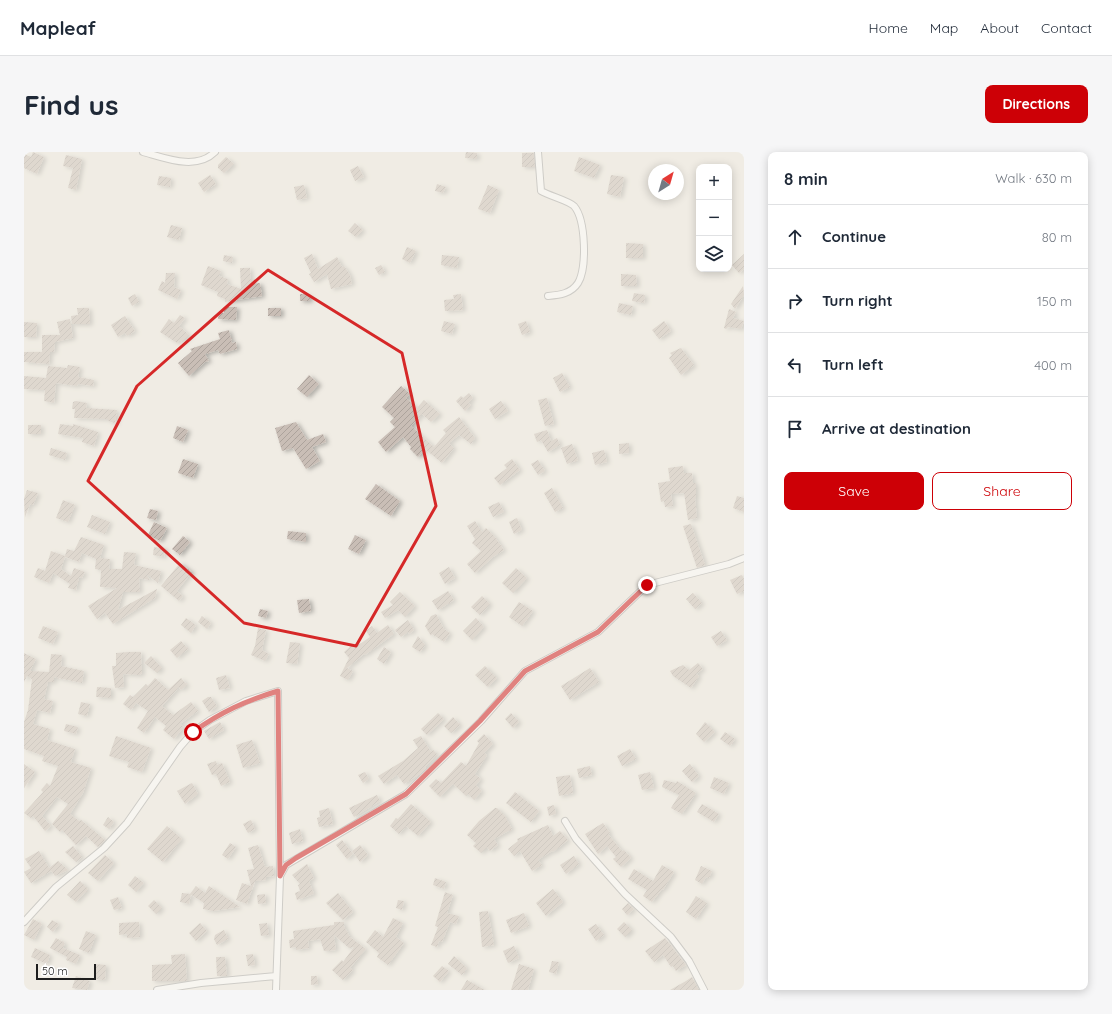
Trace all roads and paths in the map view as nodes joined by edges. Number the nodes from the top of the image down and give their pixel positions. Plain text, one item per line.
1 (143, 152) edge
2 (215, 152) edge
3 (538, 152) edge
4 (548, 296) dead end
5 (744, 558) edge
6 (565, 821) dead end
7 (280, 876) junction
8 (24, 922) edge
9 (276, 976) junction
10 (157, 990) edge
11 (276, 990) edge
12 (704, 990) edge

1 - 2 street
3 - 4 street
5 - 7 street
6 - 12 street
7 - 8 street
7 - 9 street
9 - 10 street
9 - 11 street

